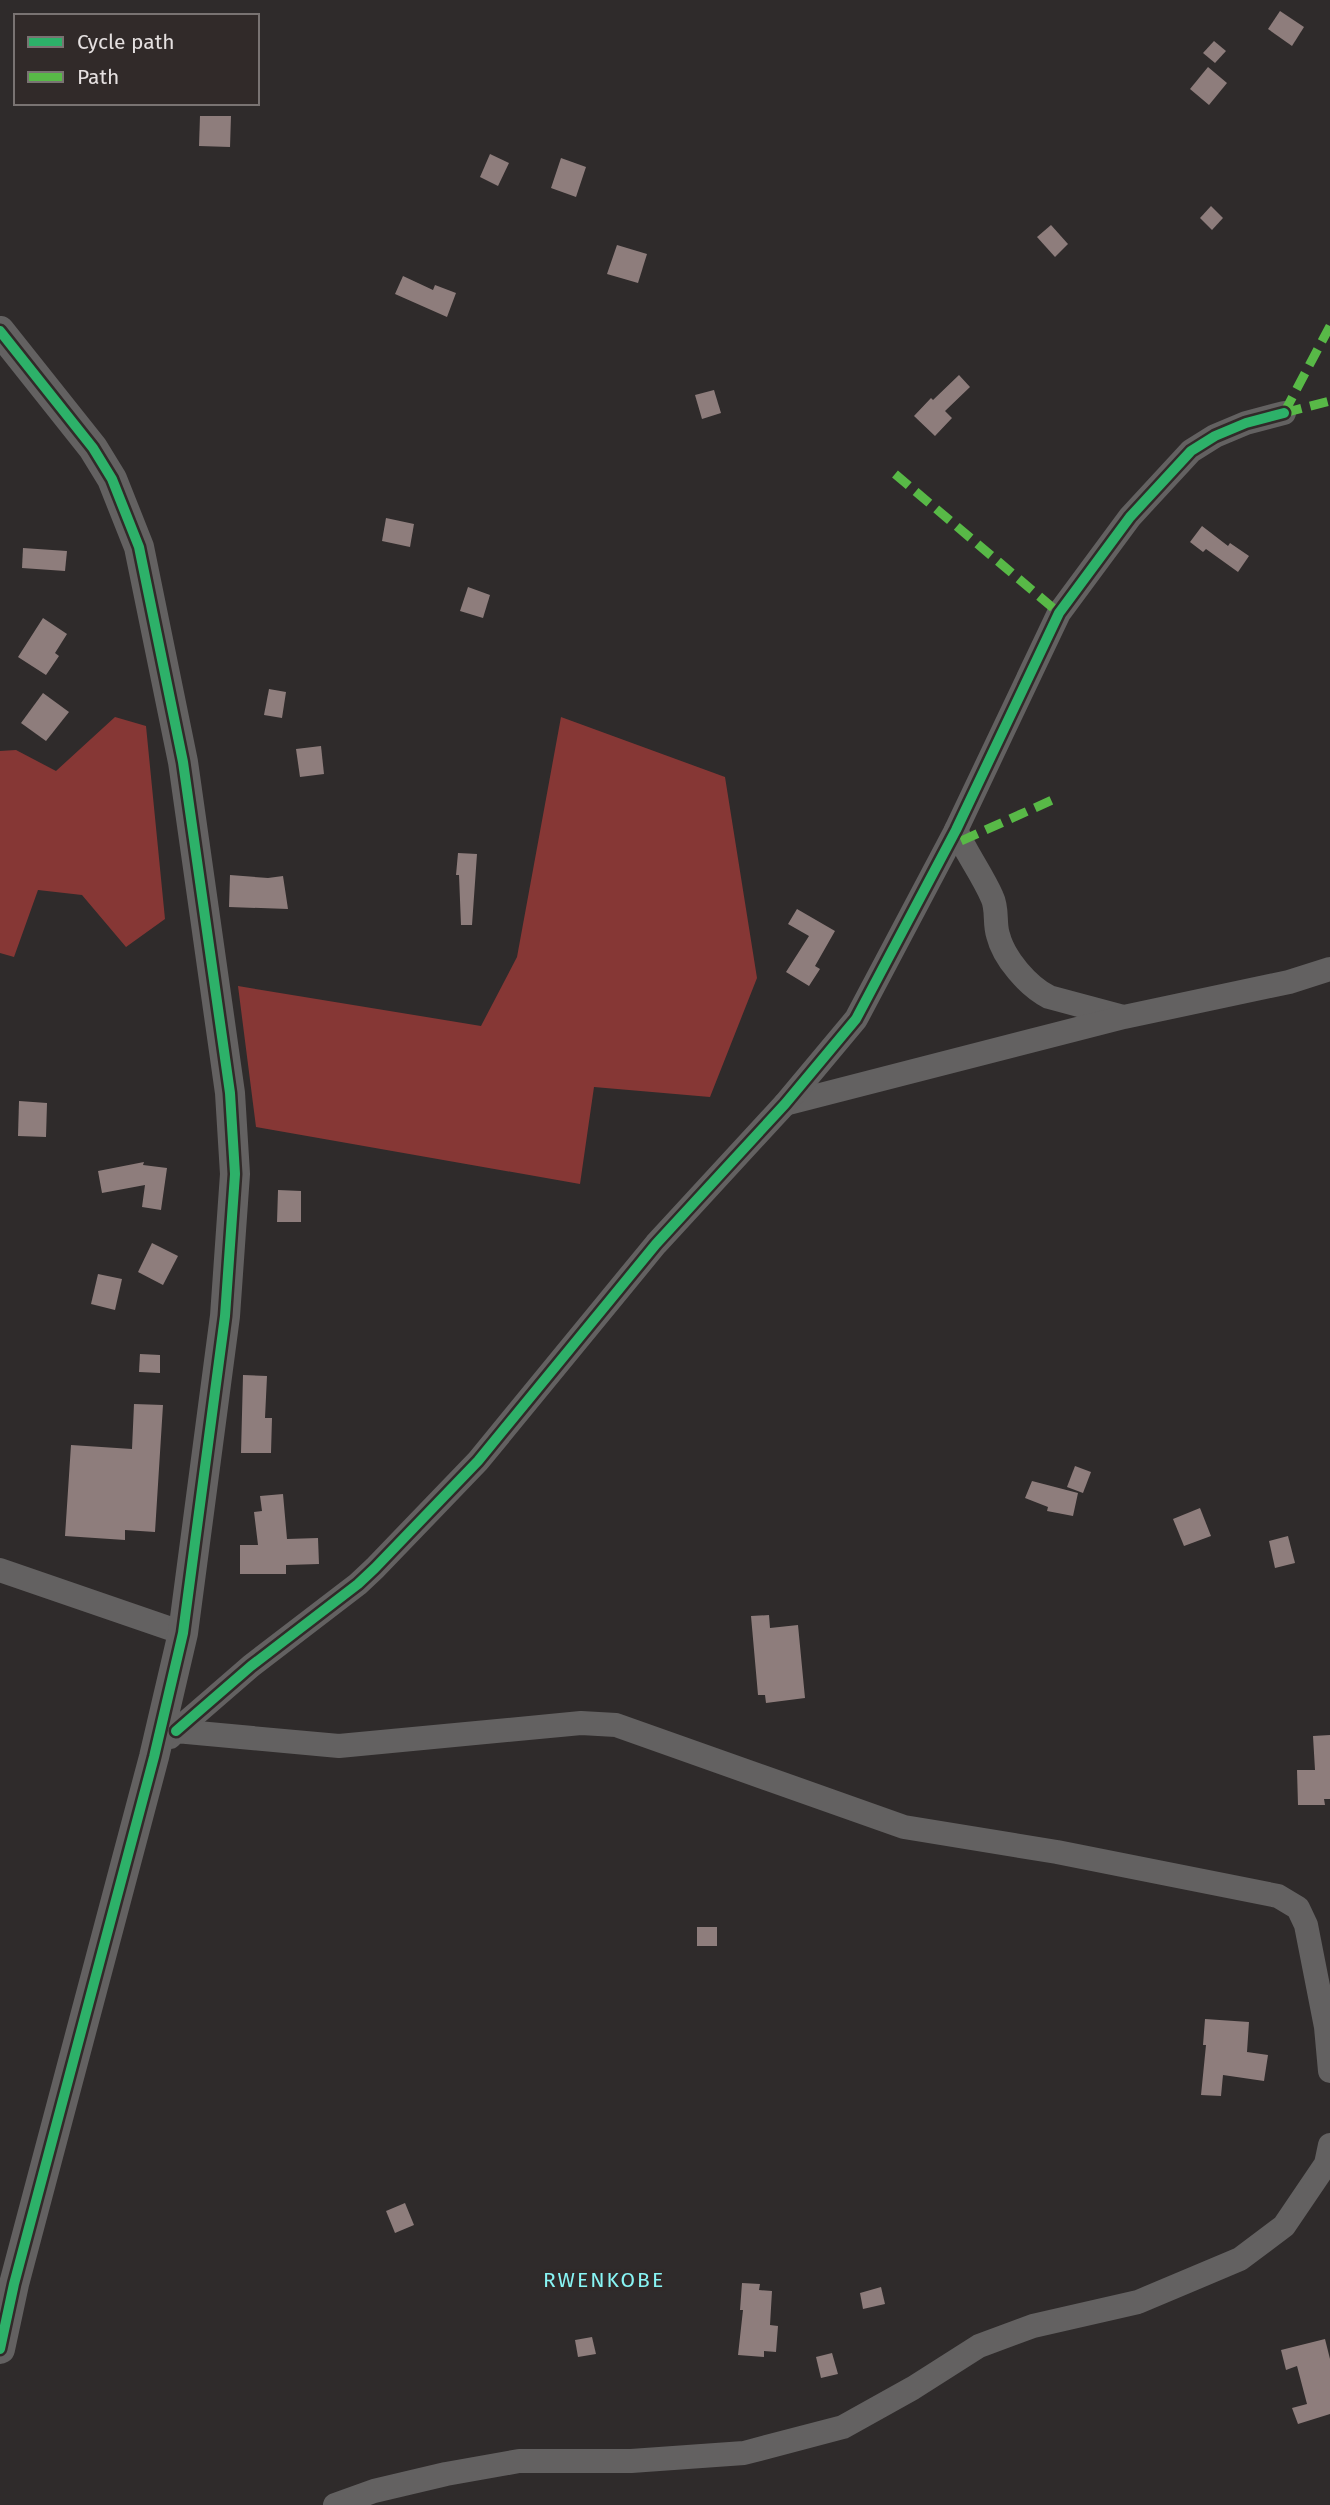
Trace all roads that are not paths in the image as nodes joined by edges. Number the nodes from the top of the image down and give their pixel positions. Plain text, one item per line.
1 (0, 331) edge
2 (1284, 413) dead end
3 (956, 830) junction
4 (1330, 968) edge
5 (1124, 1017) junction
6 (785, 1104) junction
7 (0, 1570) edge
8 (183, 1633) junction
9 (176, 1731) junction
10 (154, 1757) junction
11 (1330, 2071) edge
12 (1330, 2145) edge
13 (7, 2283) edge
14 (0, 2349) edge
15 (335, 2505) edge

1 - 8 street
2 - 3 street
3 - 5 street
3 - 6 street
4 - 5 street
5 - 6 street
6 - 9 street
7 - 8 street
8 - 10 street
9 - 10 street
9 - 11 street
10 - 13 street
12 - 15 street
13 - 14 street

